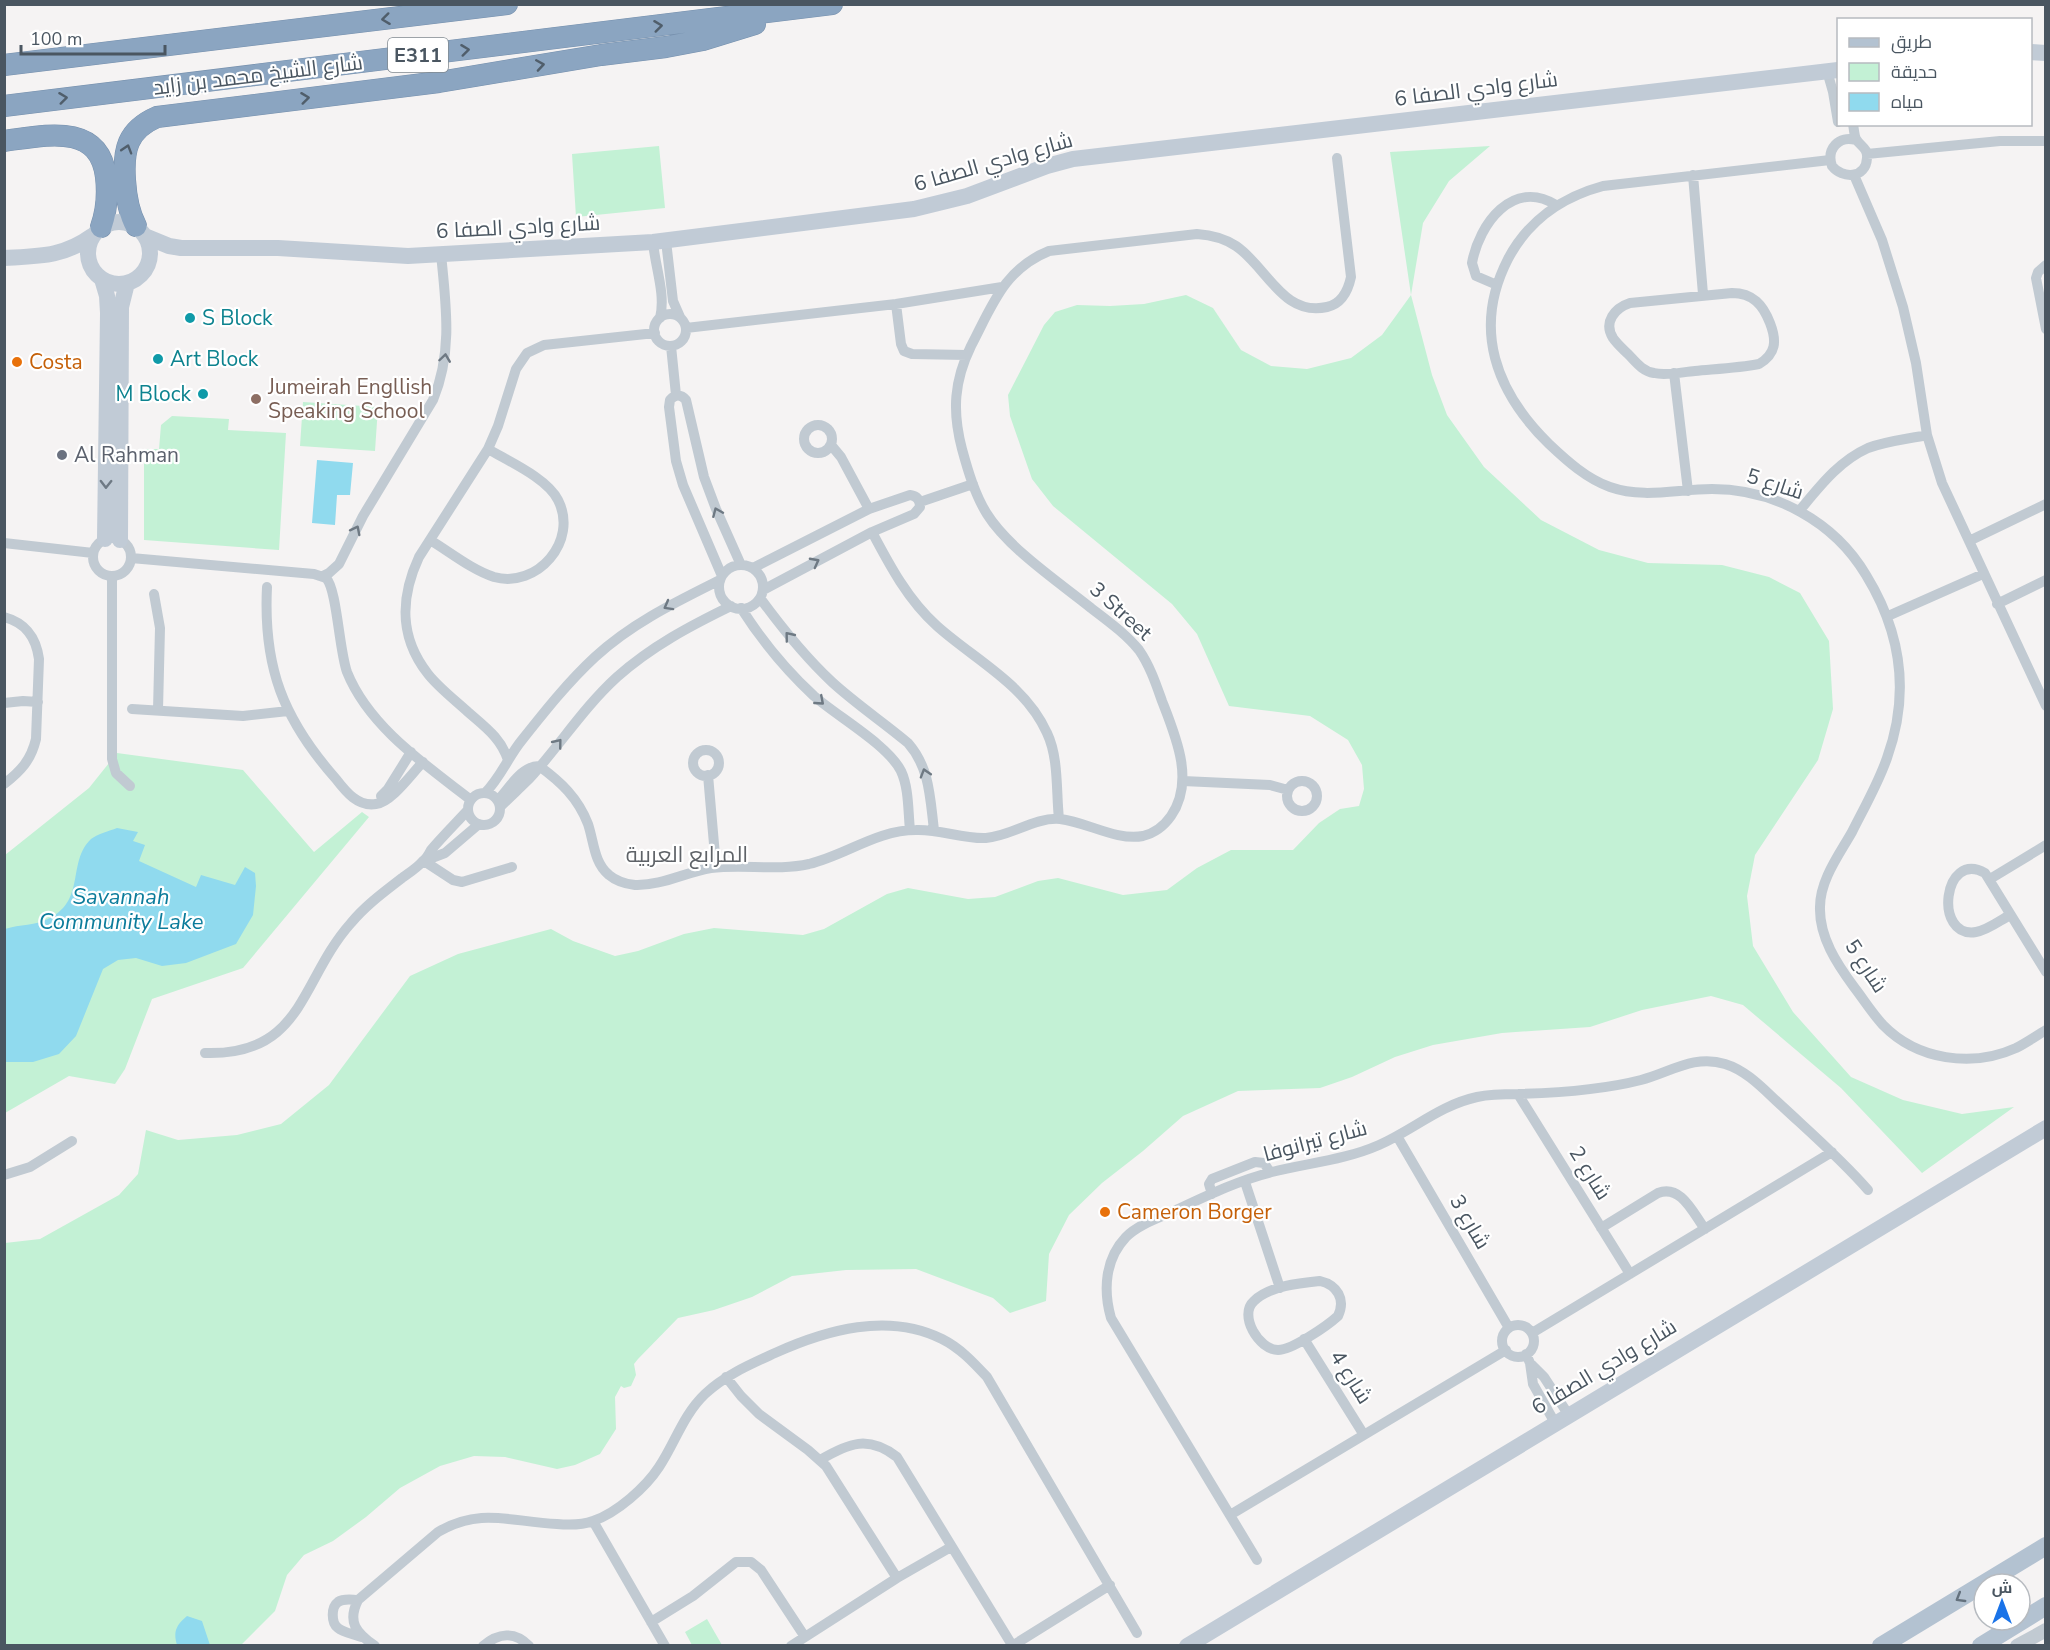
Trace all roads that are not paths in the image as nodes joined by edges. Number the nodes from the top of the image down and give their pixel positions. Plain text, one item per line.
1 (507, 4) edge
2 (832, 4) edge
3 (811, 7) junction
4 (4, 65) edge
5 (1833, 71) edge
6 (1836, 92) edge
7 (4, 106) edge
8 (1839, 126) edge
9 (1853, 126) edge
10 (1856, 140) junction
11 (4, 141) edge
12 (1839, 141) junction
13 (2046, 141) edge
14 (1867, 154) junction
15 (1337, 158) dead end
16 (1830, 160) junction
17 (1693, 175) junction
18 (1854, 175) junction
19 (115, 179) junction
20 (1556, 205) junction
21 (97, 231) junction
22 (141, 231) junction
23 (659, 242) junction
24 (194, 249) junction
25 (441, 254) junction
26 (34, 257) junction
27 (4, 258) edge
28 (669, 264) junction
29 (148, 265) junction
30 (2046, 265) edge
31 (655, 266) junction
32 (97, 274) junction
33 (128, 283) junction
34 (1497, 285) junction
35 (1002, 287) junction
36 (1703, 294) junction
37 (667, 296) junction
38 (896, 304) junction
39 (680, 317) junction
40 (660, 318) junction
41 (686, 328) junction
42 (2046, 329) edge
43 (654, 333) junction
44 (671, 346) junction
45 (967, 355) junction
46 (1674, 373) junction
47 (676, 395) junction
48 (1927, 435) junction
49 (831, 445) dead end
50 (488, 449) junction
51 (973, 484) junction
52 (1688, 490) junction
53 (920, 502) junction
54 (2046, 504) edge
55 (869, 509) junction
56 (1800, 510) junction
57 (872, 532) junction
58 (112, 539) junction
59 (430, 540) junction
60 (1969, 541) junction
61 (4, 543) edge
62 (93, 553) junction
63 (131, 558) junction
64 (741, 565) junction
65 (753, 568) junction
66 (1983, 574) junction
67 (322, 576) junction
68 (112, 577) junction
69 (721, 578) junction
70 (2046, 580) edge
71 (267, 587) dead end
72 (154, 594) dead end
73 (761, 594) junction
74 (1997, 604) junction
75 (736, 607) junction
76 (4, 616) edge
77 (1888, 616) junction
78 (38, 702) junction
79 (4, 704) edge
80 (2046, 706) edge
81 (132, 709) dead end
82 (158, 710) junction
83 (288, 711) junction
84 (497, 737) junction
85 (521, 741) junction
86 (411, 752) junction
87 (508, 760) junction
88 (423, 762) junction
89 (539, 766) junction
90 (708, 775) dead end
91 (1183, 781) junction
92 (4, 784) edge
93 (130, 786) dead end
94 (342, 787) junction
95 (1288, 790) dead end
96 (485, 793) junction
97 (499, 804) junction
98 (470, 805) junction
99 (1059, 819) junction
100 (456, 823) junction
101 (479, 824) junction
102 (910, 830) junction
103 (934, 830) junction
104 (467, 836) junction
105 (2046, 845) edge
106 (424, 861) junction
107 (512, 867) dead end
108 (716, 867) junction
109 (1990, 879) junction
110 (2010, 915) junction
111 (2046, 972) edge
112 (2046, 1030) edge
113 (205, 1053) dead end
114 (1518, 1094) junction
115 (2046, 1128) edge
116 (1397, 1136) junction
117 (72, 1141) dead end
118 (1832, 1152) junction
119 (1270, 1172) junction
120 (4, 1175) edge
121 (1245, 1182) junction
122 (1868, 1190) dead end
123 (1212, 1194) junction
124 (1601, 1228) junction
125 (1705, 1229) junction
126 (1630, 1274) junction
127 (1280, 1288) junction
128 (1509, 1328) junction
129 (1532, 1333) junction
130 (1304, 1339) junction
131 (1506, 1350) junction
132 (1530, 1362) junction
133 (726, 1377) junction
134 (1557, 1397) junction
135 (1544, 1405) junction
136 (1562, 1419) junction
137 (1364, 1435) junction
138 (820, 1460) junction
139 (1230, 1515) junction
140 (593, 1521) junction
141 (2046, 1546) edge
142 (951, 1547) junction
143 (1257, 1560) dead end
144 (897, 1578) junction
145 (1110, 1585) junction
146 (358, 1600) junction
147 (2046, 1606) edge
148 (651, 1622) junction
149 (2046, 1630) edge
150 (1137, 1633) dead end
151 (361, 1637) junction
152 (805, 1637) junction
153 (1012, 1645) edge
154 (375, 1646) edge
155 (483, 1646) edge
156 (529, 1646) edge
157 (665, 1646) edge
158 (791, 1646) edge
159 (1187, 1646) edge
160 (1881, 1646) edge
161 (1981, 1646) edge
162 (2018, 1646) edge

1 -> 4 highway, شارع الشيخ محمد بن زايد / E311
2 - 3 highway, شارع الشيخ محمد بن زايد / E311
7 -> 3 highway, شارع الشيخ محمد بن زايد / E311
19 -> 3 highway
5 - 6 street
5 - 23 main road, شارع وادي الصفا 6
8 - 12 street
9 - 10 street
10 - 12 street
10 - 14 street
11 - 19 highway
12 - 16 street
13 - 14 street
14 - 18 street
15 - 35 street, 3 Street
16 - 17 street, شارع 5
16 - 18 street
17 - 20 street, شارع 5
17 - 36 street
18 - 48 street
19 - 21 highway
19 - 22 highway
20 - 34 street, شارع 5
20 - 34 street
21 - 22 main road
21 - 26 main road
21 - 32 main road
22 - 24 main road, شارع وادي الصفا 6
22 - 29 main road
23 - 25 main road, شارع وادي الصفا 6
23 - 28 street
23 - 31 street
24 - 25 main road, شارع وادي الصفا 6
24 - 29 main road, شارع وادي الصفا 6
67 -> 25 street
26 - 27 main road
26 - 32 main road
28 - 31 street
28 - 37 street
29 - 33 main road
30 - 42 street
31 - 37 street
32 - 33 main road
32 -> 58 main road
33 - 58 main road
34 - 52 street, شارع 5
35 - 38 street
35 - 45 street, 3 Street
36 - 46 street
36 - 46 street
37 - 39 street
37 - 40 street
38 - 41 street
38 - 45 street
39 - 40 street
39 - 41 street
40 - 43 street
41 - 44 street
43 - 44 street
43 - 50 street
44 - 47 street
45 - 51 street, 3 Street
46 - 52 street
64 -> 47 street
47 - 69 street
48 - 56 street
48 - 60 street
49 - 55 street
50 - 59 street
50 - 59 street
51 - 53 street
51 - 91 street, 3 Street
52 - 56 street, شارع 5
53 - 55 street
53 - 57 street
54 - 60 street
55 - 65 street
56 - 77 street, شارع 5
73 -> 57 street
57 - 99 street
58 - 62 street
58 - 63 street
59 - 84 street
60 - 66 street
61 - 62 street
62 - 68 street
63 - 67 street
63 - 68 street
64 - 65 street
64 - 69 street
65 - 73 street
66 - 74 street
66 - 77 street
67 - 86 street
68 - 93 street
69 - 75 street
69 -> 85 street
70 - 74 street
71 - 83 street
72 - 82 street
73 - 75 street
103 -> 73 street
74 - 80 street
89 -> 75 street
75 -> 102 street
76 - 78 street
77 - 112 street, شارع 5
78 - 79 street
78 - 92 street
81 - 82 street
82 - 83 street
83 - 94 street
84 - 85 street
84 - 87 street
85 - 87 street
86 - 88 street
86 - 94 street
87 - 96 street
88 - 94 street
88 - 98 street
89 - 97 street
89 - 108 street, 3 Street
90 - 108 street
91 - 95 street
91 - 99 street, 3 Street
96 - 97 street
96 - 98 street
97 - 101 street
98 - 100 street
98 - 101 street
99 - 103 street, 3 Street
100 - 104 street
100 - 106 street
101 - 104 street
102 - 103 street, 3 Street
102 - 108 street, 3 Street
104 - 106 street
105 - 109 street
106 - 107 street
106 - 113 street
109 - 110 street
109 - 110 street
110 - 111 street
114 - 116 street, شارع تيرانوفا
114 - 118 street, شارع تيرانوفا
114 - 124 street, شارع 2
115 - 136 main road, شارع وادي الصفا 6
116 - 119 street, شارع تيرانوفا
116 - 128 street, شارع 3
117 - 120 street
118 - 122 street, شارع تيرانوفا
118 - 125 street
119 - 121 street, شارع تيرانوفا
119 - 123 street
121 - 123 street, شارع تيرانوفا
121 - 127 street
123 - 139 street, شارع تيرانوفا
124 - 125 street
124 - 126 street, شارع 2
125 - 126 street
126 - 129 street
127 - 130 street
127 - 130 street
128 - 129 street
128 - 131 street
129 - 132 street
130 - 137 street, شارع 4
131 - 132 street
131 - 137 street
132 - 134 street
132 - 135 street
133 - 138 street
133 - 140 street
133 - 145 street
134 - 135 street
134 - 136 street
135 - 136 street
136 - 159 main road, شارع وادي الصفا 6
137 - 139 street
138 - 142 street
138 - 144 street
139 - 143 street, شارع تيرانوفا
140 - 146 street
140 - 148 street
141 -> 160 main road
142 - 144 street
142 - 153 street
144 - 152 street
145 - 150 street
145 - 153 street
146 - 151 street
146 - 151 street
147 - 161 main road
148 - 152 street
148 - 157 street
149 - 162 street
151 - 154 street
152 - 158 street
155 - 156 street

